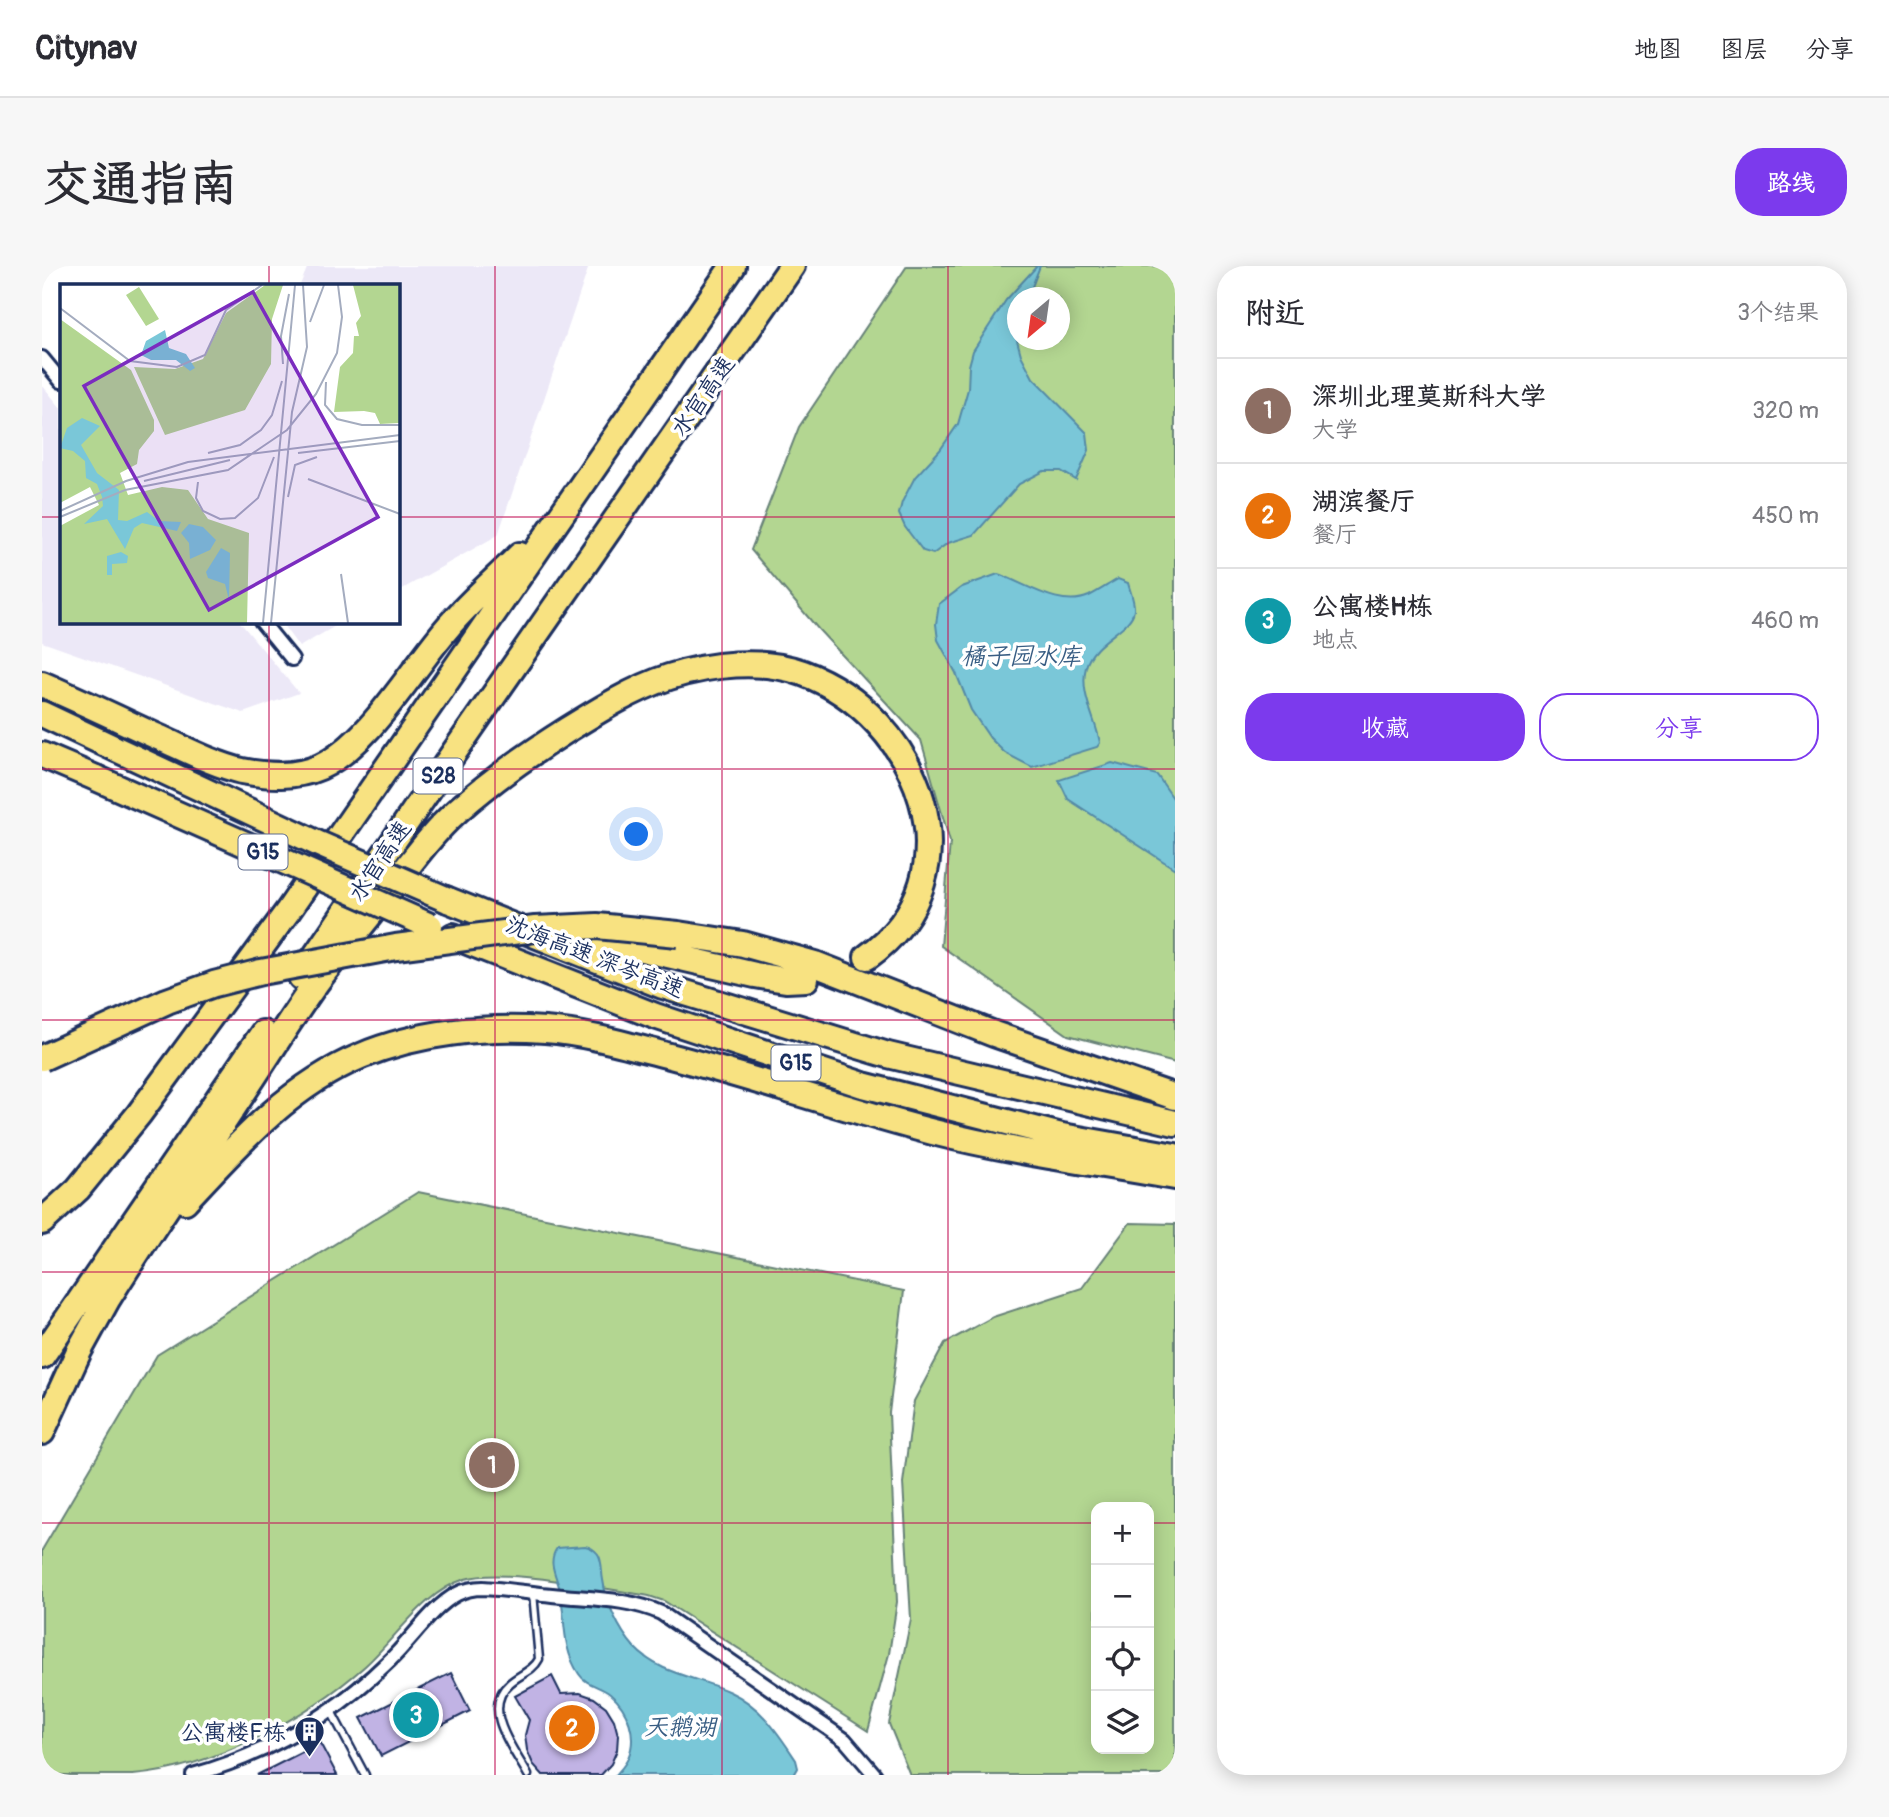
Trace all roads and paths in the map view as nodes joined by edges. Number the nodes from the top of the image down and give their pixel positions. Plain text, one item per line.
1 (733, 266) edge
2 (793, 266) edge
3 (42, 358) edge
4 (60, 380) edge
5 (564, 512) junction
6 (263, 623) edge
7 (292, 659) dead end
8 (42, 684) edge
9 (42, 714) edge
10 (42, 755) edge
11 (455, 903) junction
12 (867, 957) dead end
13 (806, 979) dead end
14 (42, 1058) edge
15 (1175, 1097) edge
16 (1175, 1123) edge
17 (1175, 1156) edge
18 (1175, 1177) edge
19 (42, 1222) edge
20 (137, 1252) junction
21 (42, 1356) edge
22 (42, 1432) edge
23 (533, 1593) junction
24 (331, 1711) junction
25 (870, 1773) edge
26 (194, 1775) edge
27 (365, 1775) edge
28 (528, 1775) edge

1 - 5 highway, 水官高速 / S28
2 - 21 highway, 水官高速 / S28
3 - 4 street
5 - 8 highway
5 - 19 highway, 水官高速 / S28
6 - 7 street
9 - 11 highway, 沈海高速 深岑高速 / G15, bridge
10 - 17 highway, 沈海高速 深岑高速 / G15, bridge
11 - 13 highway
11 - 16 highway, 沈海高速 深岑高速 / G15
12 - 20 highway
14 - 15 highway, bridge
18 - 20 highway
20 - 22 highway
23 - 24 street
23 - 25 street
23 - 28 lane
24 - 26 street
24 - 27 lane

